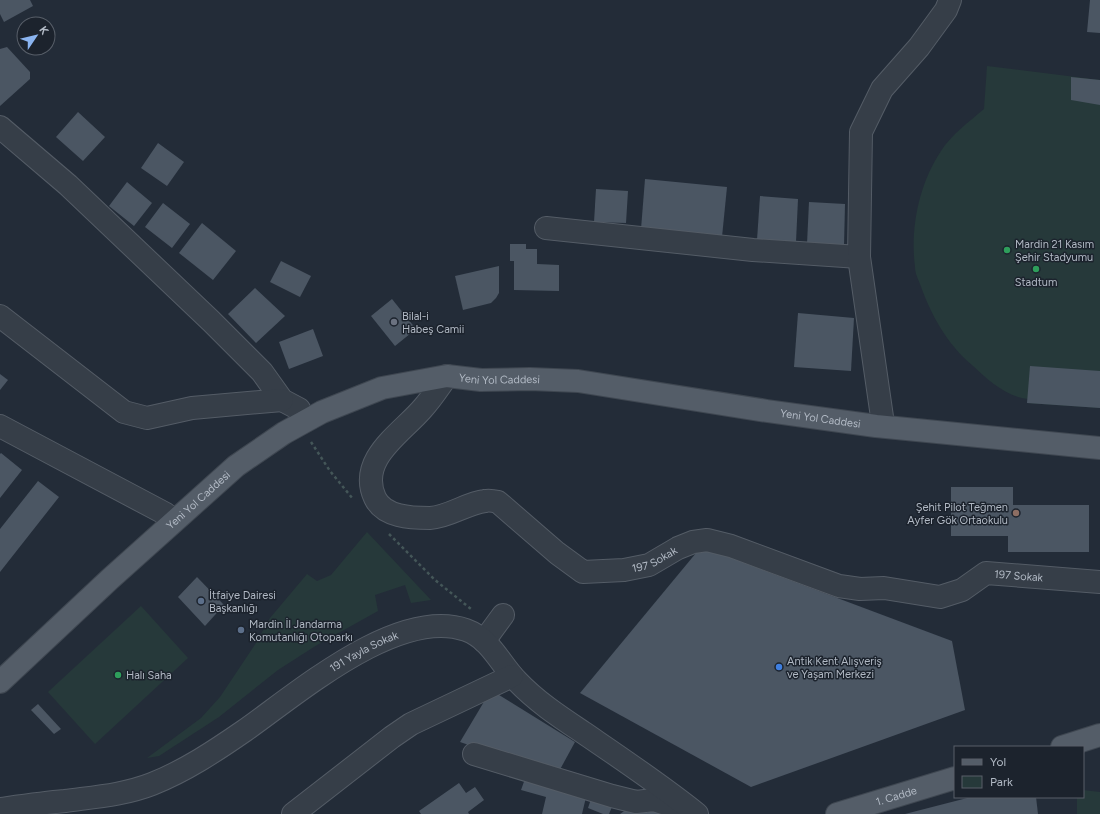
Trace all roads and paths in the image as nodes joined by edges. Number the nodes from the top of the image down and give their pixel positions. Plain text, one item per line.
1 (950, 0) edge
2 (0, 127) edge
3 (546, 228) dead end
4 (859, 257) junction
5 (0, 316) edge
6 (447, 376) junction
7 (290, 404) junction
8 (882, 417) junction
9 (0, 426) edge
10 (1100, 439) edge
11 (1100, 448) edge
12 (166, 514) junction
13 (1100, 582) edge
14 (503, 615) dead end
15 (484, 641) junction
16 (0, 664) edge
17 (512, 676) junction
18 (0, 682) edge
19 (1100, 735) edge
20 (1065, 746) edge
21 (474, 754) dead end
22 (954, 778) edge
23 (0, 809) edge
24 (293, 814) edge
25 (679, 814) edge
26 (697, 814) edge
27 (837, 814) edge

1 - 4 street
2 - 7 street
3 - 4 street
4 - 8 street
5 - 7 street
6 - 11 main road, Yeni Yol Caddesi
6 - 13 street, 197 Sokak
6 - 18 main road, Yeni Yol Caddesi
7 - 8 main road, Yeni Yol Caddesi
7 - 12 main road, Yeni Yol Caddesi
8 - 10 main road, Yeni Yol Caddesi
9 - 12 street
12 - 16 main road, Yeni Yol Caddesi
14 - 15 street
15 - 17 street, 191 Yayla Sokak
15 - 23 street, 191 Yayla Sokak
17 - 24 street
17 - 26 street, 191 Yayla Sokak
19 - 20 main road
21 - 25 street
22 - 27 main road, 1. Cadde

